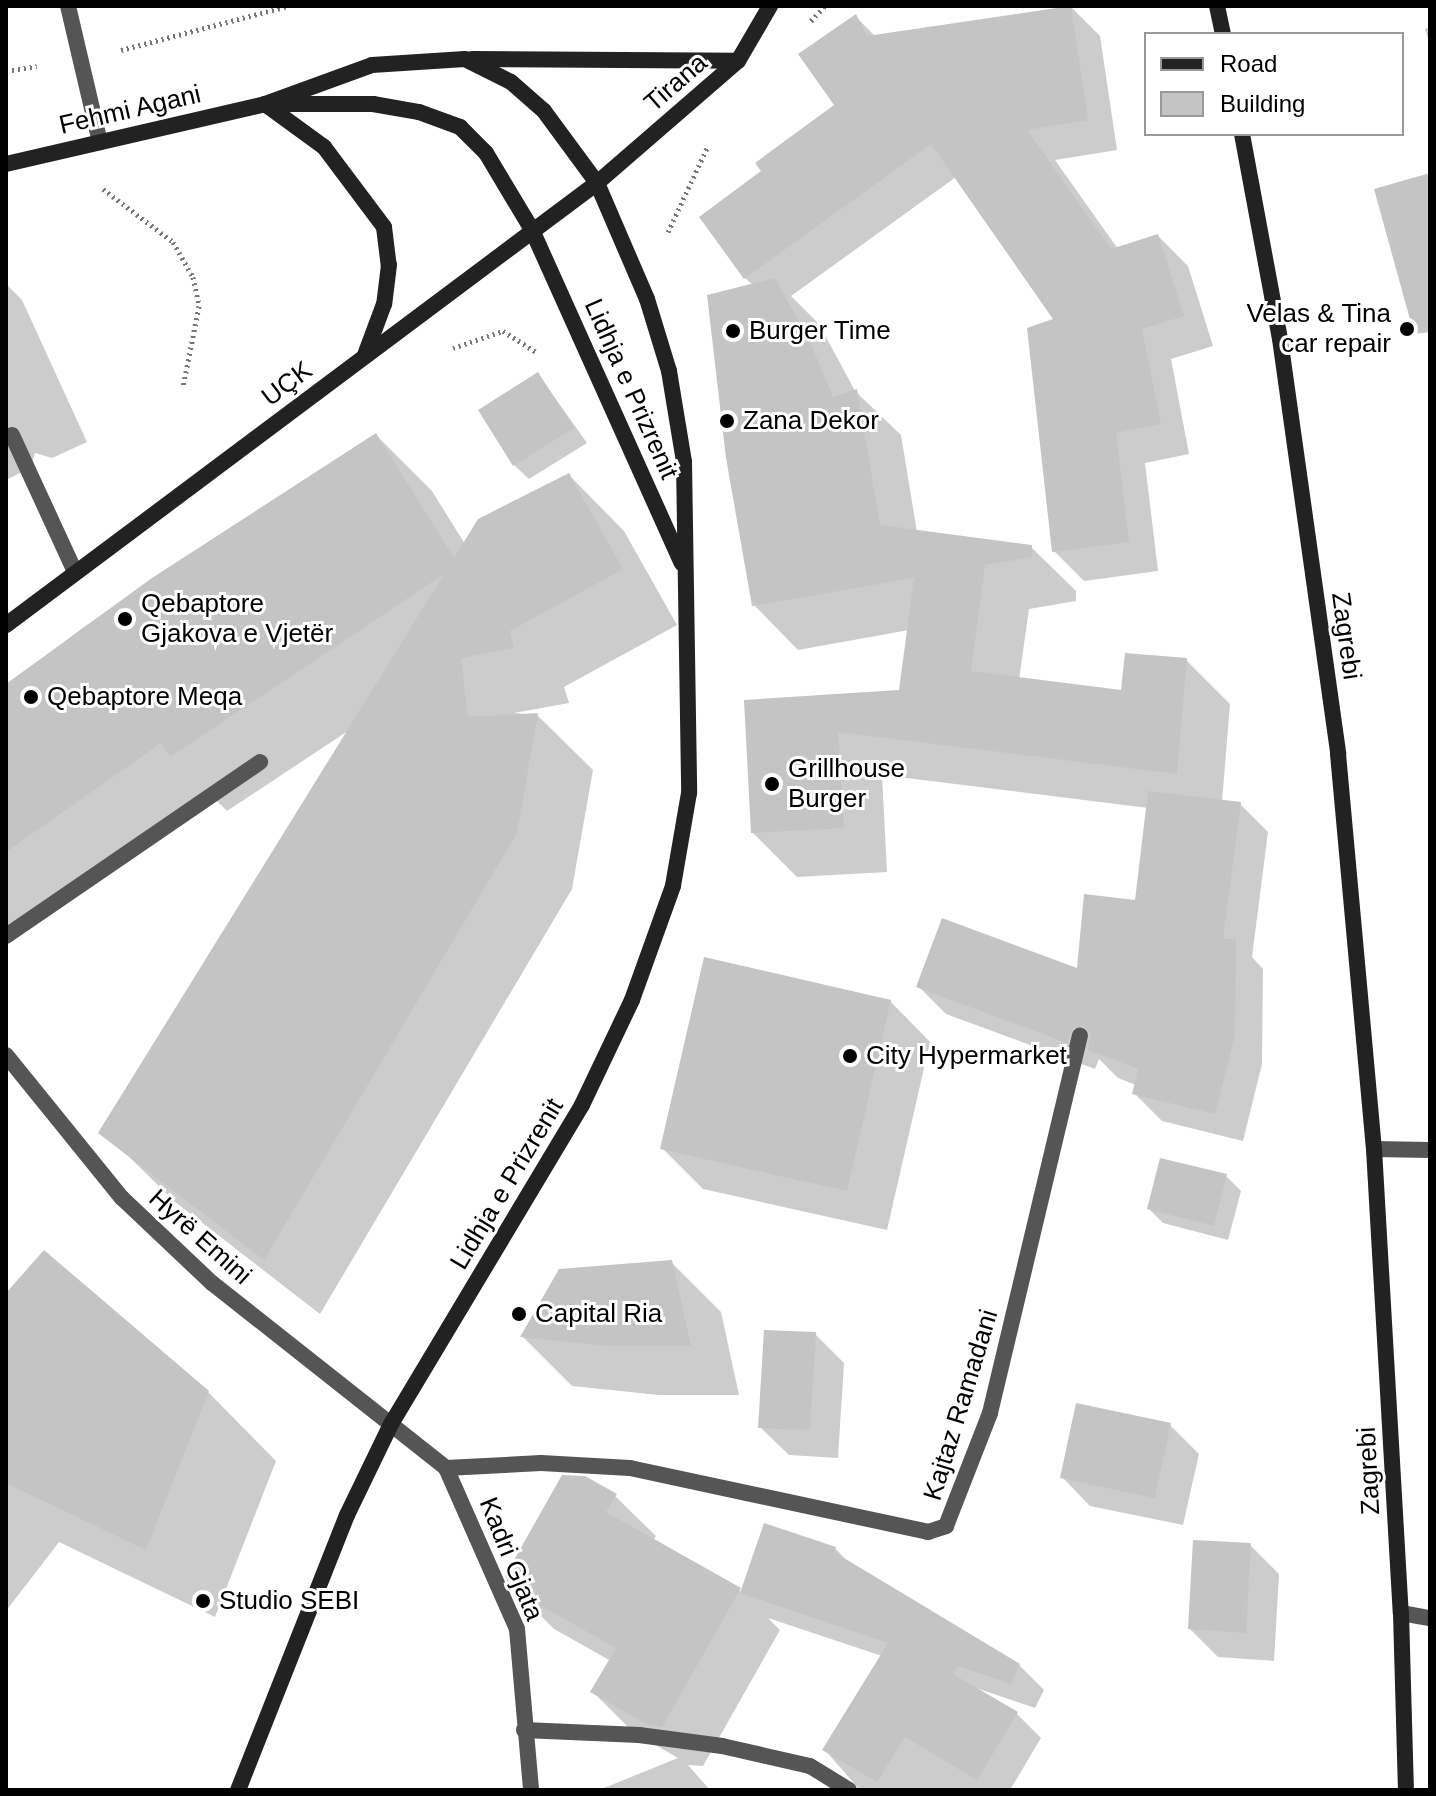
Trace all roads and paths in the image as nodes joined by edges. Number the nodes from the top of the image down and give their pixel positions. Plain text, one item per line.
1 (68, 6) edge
2 (287, 6) edge
3 (770, 6) edge
4 (825, 6) edge
5 (1217, 6) edge
6 (803, 29) dead end
7 (1223, 32) edge
8 (80, 58) junction
9 (465, 59) junction
10 (738, 61) junction
11 (6, 71) edge
12 (265, 104) junction
13 (713, 136) dead end
14 (1242, 136) edge
15 (100, 142) junction
16 (6, 164) edge
17 (597, 183) junction
18 (103, 189) dead end
19 (532, 230) junction
20 (670, 240) dead end
21 (364, 357) junction
22 (183, 387) dead end
23 (12, 435) dead end
24 (684, 569) junction
25 (75, 572) junction
26 (6, 625) edge
27 (260, 762) dead end
28 (6, 936) edge
29 (1080, 1036) dead end
30 (6, 1055) edge
31 (1374, 1149) junction
32 (1430, 1150) edge
33 (392, 1422) junction
34 (446, 1468) junction
35 (1401, 1613) junction
36 (1430, 1618) edge
37 (524, 1730) junction
38 (238, 1790) edge
39 (531, 1790) edge
40 (849, 1790) edge
41 (1406, 1790) edge

1 - 8 street
2 - 8 path
3 - 10 street, Tirana
4 - 6 path
5 - 7 street
8 - 11 path
8 - 15 street
9 - 10 street, Fehmi Agani
9 - 12 street, Fehmi Agani
9 - 17 street
10 - 17 street, Tirana
12 - 15 street, Fehmi Agani
12 - 19 street, Fehmi Agani
12 - 21 street
13 - 20 path
14 - 31 street, Zagrebi
15 - 16 street, Fehmi Agani
17 - 19 street, UÇK
17 - 24 street, Lidhja e Prizrenit
18 - 22 path
19 - 21 street, UÇK
19 - 24 street, Lidhja e Prizrenit
21 - 25 street, UÇK
23 - 25 street
24 - 33 street, Lidhja e Prizrenit
25 - 26 street, UÇK
27 - 28 street
29 - 34 street, Kajtaz Ramadani
30 - 33 street, Hyrë Emini
31 - 32 street
31 - 35 street, Zagrebi
33 - 34 street, Kadri Gjata
33 - 38 street, Lidhja e Prizrenit
34 - 37 street, Kadri Gjata
35 - 36 street
35 - 41 street, Zagrebi
37 - 39 street, Kadri Gjata
37 - 40 street

